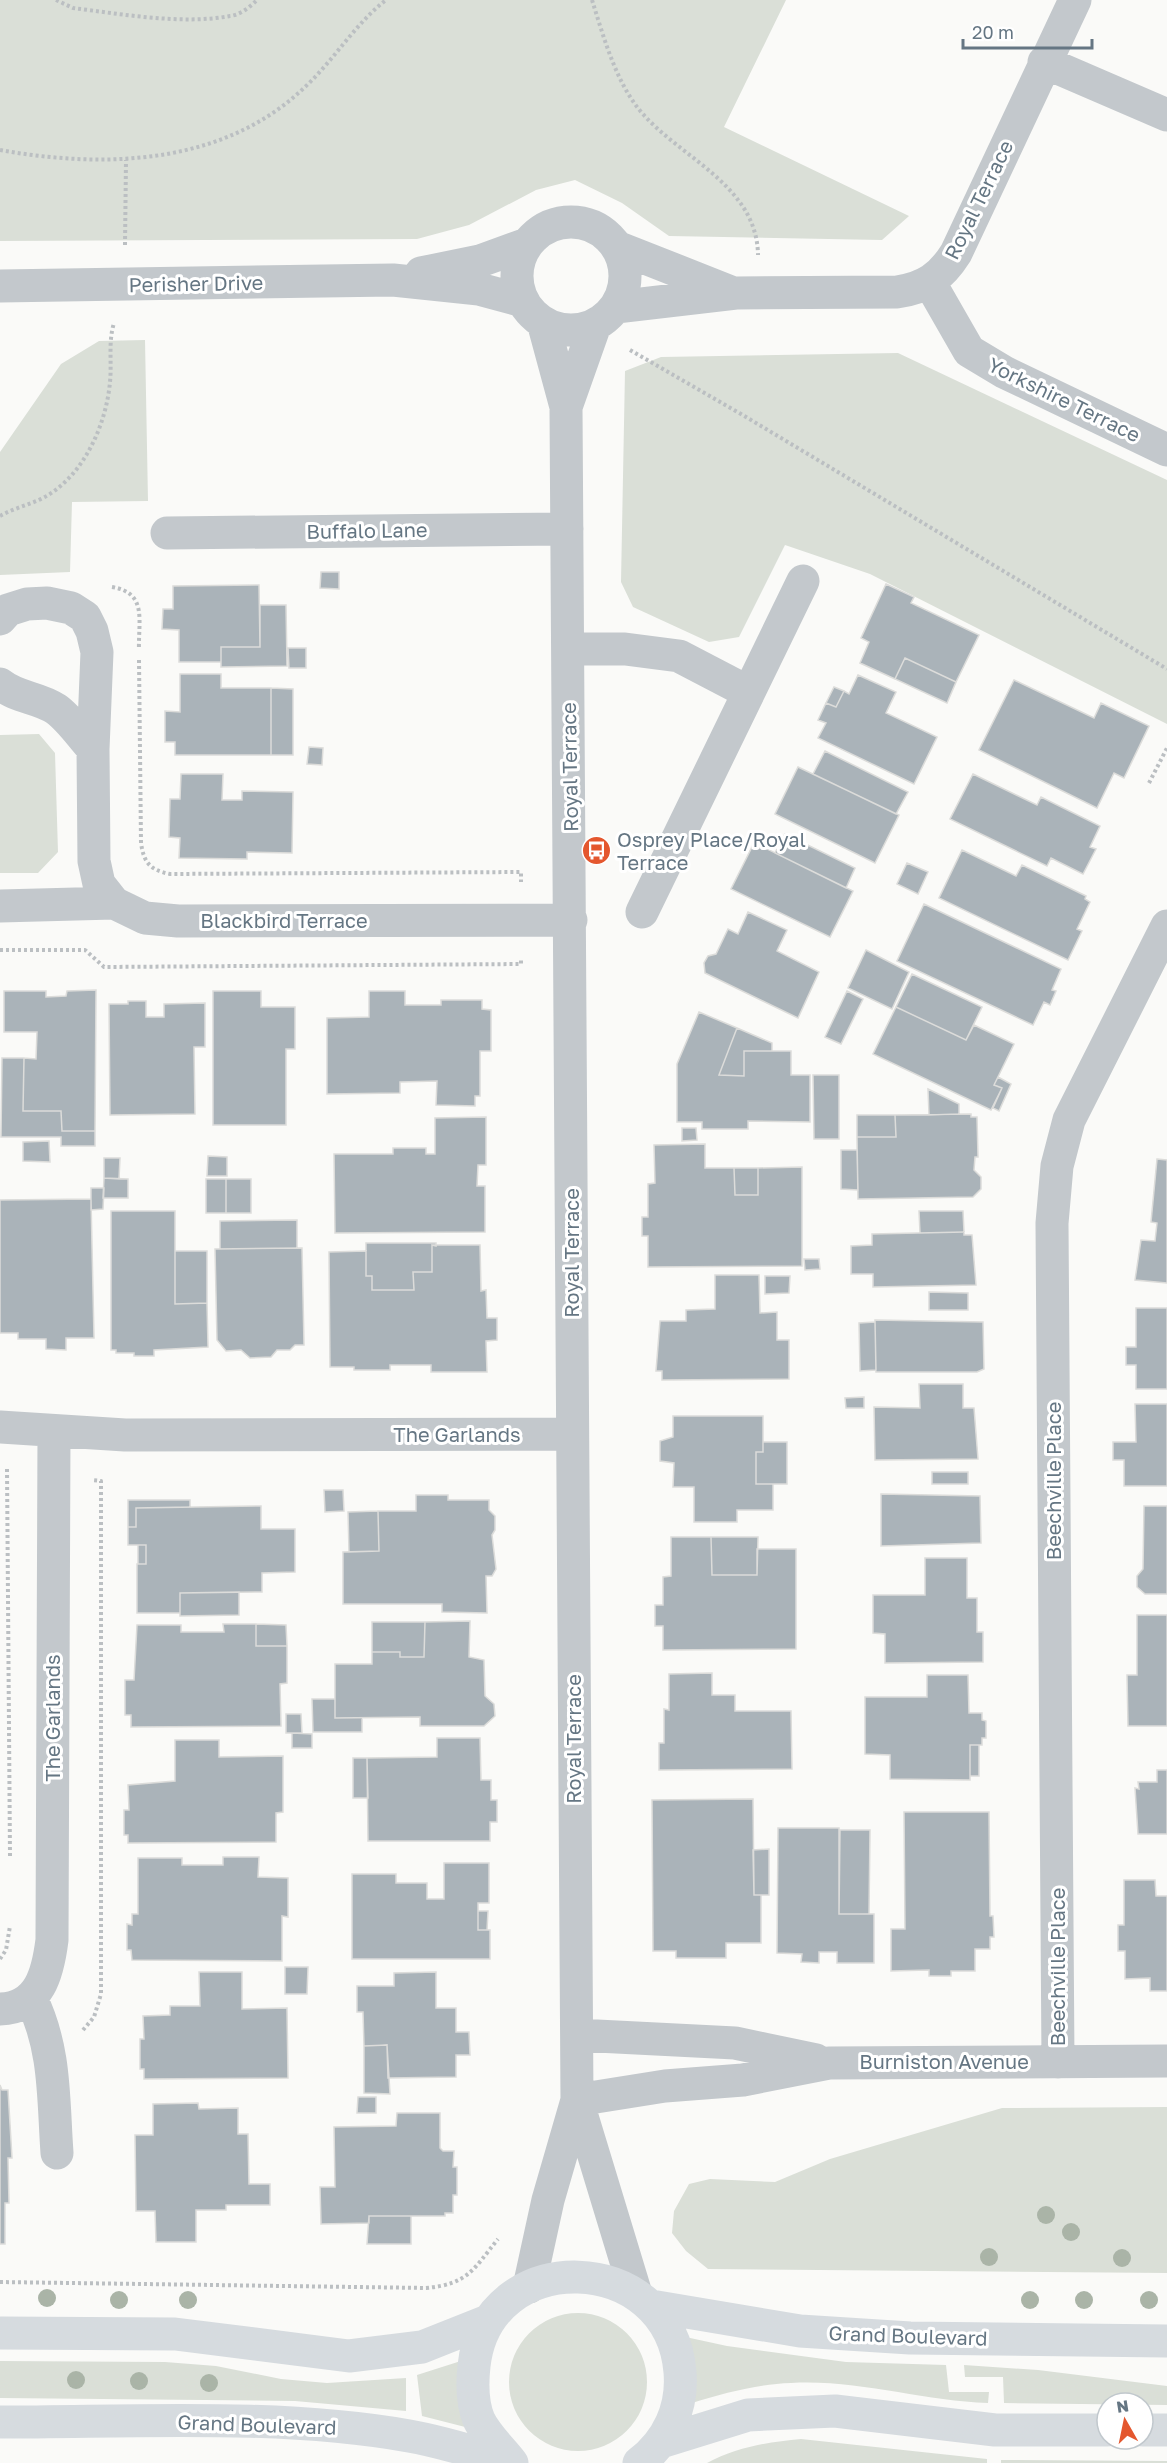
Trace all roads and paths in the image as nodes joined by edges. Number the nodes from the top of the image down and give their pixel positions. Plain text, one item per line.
1 (56, 0) edge
2 (257, 0) edge
3 (386, 0) edge
4 (592, 0) edge
5 (1075, 0) edge
6 (1044, 62) junction
7 (1167, 115) edge
8 (0, 150) edge
9 (126, 160) junction
10 (527, 244) junction
11 (617, 247) junction
12 (393, 280) junction
13 (930, 283) junction
14 (0, 286) edge
15 (125, 286) junction
16 (747, 294) junction
17 (533, 312) junction
18 (605, 316) junction
19 (630, 350) dead end
20 (566, 407) junction
21 (1167, 450) edge
22 (0, 516) edge
23 (567, 529) junction
24 (167, 533) dead end
25 (803, 581) dead end
26 (107, 586) dead end
27 (0, 619) edge
28 (568, 649) junction
29 (1167, 669) edge
30 (0, 684) edge
31 (748, 692) junction
32 (93, 748) junction
33 (1167, 748) edge
34 (1149, 783) dead end
35 (114, 903) junction
36 (0, 906) edge
37 (642, 912) dead end
38 (521, 920) junction
39 (571, 920) junction
40 (1167, 926) edge
41 (0, 950) edge
42 (0, 1426) edge
43 (54, 1432) junction
44 (572, 1434) junction
45 (7, 1470) dead end
46 (10, 1858) dead end
47 (11, 1917) dead end
48 (0, 1959) edge
49 (31, 1998) junction
50 (0, 2009) edge
51 (577, 2035) junction
52 (1167, 2061) edge
53 (1058, 2062) junction
54 (829, 2063) junction
55 (577, 2100) junction
56 (57, 2153) dead end
57 (504, 2232) dead end
58 (0, 2282) edge
59 (529, 2287) junction
60 (643, 2300) junction
61 (490, 2320) junction
62 (0, 2333) edge
63 (1167, 2341) edge
64 (0, 2422) edge
65 (1095, 2430) edge
66 (650, 2453) edge
67 (511, 2463) edge

1 - 2 path
3 - 9 path
4 - 16 path
5 - 6 street, Royal Terrace
6 - 7 street
6 - 13 street, Royal Terrace
8 - 9 path
9 - 15 path
10 - 11 street
10 - 12 street, Perisher Drive
10 - 17 street
11 - 16 street, Royal Terrace
11 - 18 street
12 - 15 street, Perisher Drive
12 - 17 street, Perisher Drive
13 - 16 street, Royal Terrace
13 - 21 street, Yorkshire Terrace
14 - 15 street, Perisher Drive
15 - 22 path
16 - 18 street, Royal Terrace
17 - 18 street
17 - 20 street, Royal Terrace
18 - 20 street, Royal Terrace
19 - 29 path
20 - 23 street, Royal Terrace
23 - 24 street, Buffalo Lane
23 - 28 street, Royal Terrace
25 - 31 street
26 - 38 path
27 - 32 street
28 - 31 street
28 - 39 street, Royal Terrace
30 - 32 street
31 - 37 street
32 - 35 street
33 - 34 path
35 - 36 street, Blackbird Terrace
35 - 38 street, Blackbird Terrace
38 - 39 street, Blackbird Terrace
38 - 41 path
39 - 44 street, Royal Terrace
40 - 53 street, Beechville Place
42 - 43 street, The Garlands
43 - 44 street, The Garlands
43 - 49 street, The Garlands
44 - 51 street, Royal Terrace
45 - 46 path
47 - 48 path
49 - 50 street
49 - 56 street
51 - 54 street, Burniston Avenue
51 - 55 street, Royal Terrace
52 - 53 street, Burniston Avenue
53 - 54 street, Burniston Avenue
54 - 55 street, Burniston Avenue
55 - 59 street, Royal Terrace
55 - 60 street, Royal Terrace
57 - 58 path
59 - 60 street
59 - 61 street
60 - 63 street, Grand Boulevard
60 - 66 street
61 - 62 street
61 - 67 street
64 - 67 street, Grand Boulevard
65 - 66 street

